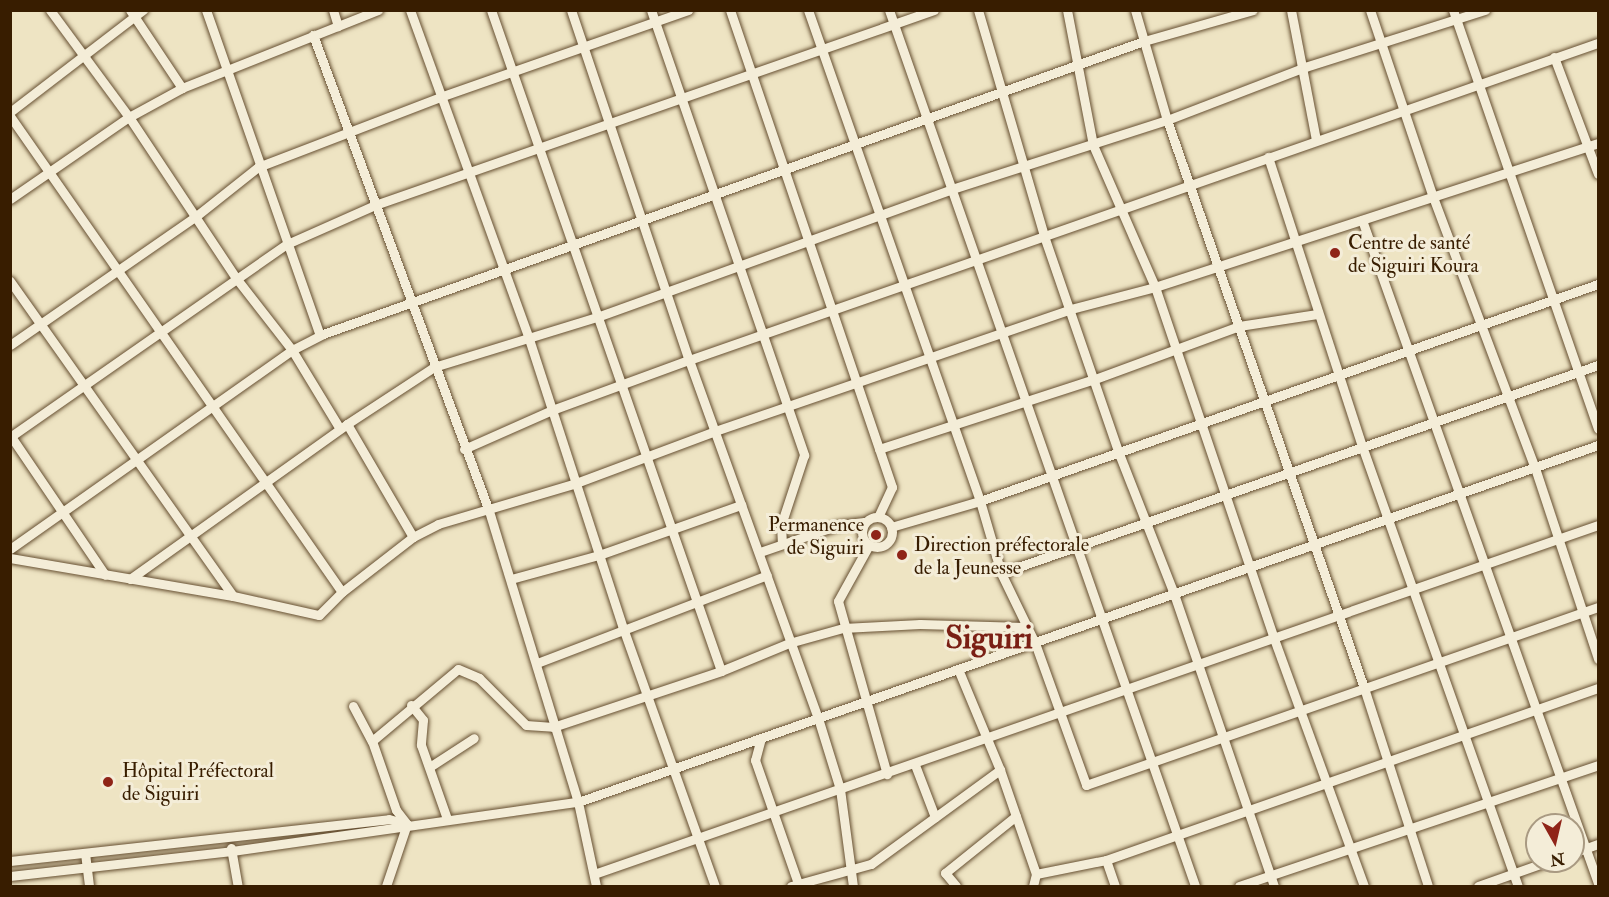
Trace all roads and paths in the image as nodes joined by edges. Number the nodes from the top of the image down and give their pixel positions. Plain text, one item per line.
1 (50, 10) edge
2 (130, 10) edge
3 (144, 10) edge
4 (206, 10) edge
5 (333, 10) edge
6 (378, 10) edge
7 (410, 10) edge
8 (490, 10) edge
9 (571, 10) edge
10 (651, 10) edge
11 (688, 10) edge
12 (730, 10) edge
13 (808, 10) edge
14 (889, 10) edge
15 (934, 10) edge
16 (978, 10) edge
17 (1067, 10) edge
18 (1135, 10) edge
19 (1253, 10) edge
20 (1292, 10) edge
21 (1370, 10) edge
22 (1453, 10) edge
23 (1485, 10) edge
24 (1240, 12) edge
25 (136, 20) junction
26 (655, 22) junction
27 (1456, 22) junction
28 (894, 24) junction
29 (338, 26) junction
30 (313, 35) junction
31 (1144, 40) junction
32 (1599, 43) edge
33 (584, 46) junction
34 (1382, 46) junction
35 (822, 51) junction
36 (82, 56) junction
37 (1554, 57) junction
38 (1077, 65) junction
39 (1305, 67) junction
40 (226, 68) junction
41 (512, 72) junction
42 (752, 75) junction
43 (1477, 84) junction
44 (182, 88) junction
45 (1002, 91) junction
46 (440, 97) junction
47 (683, 100) junction
48 (1404, 110) junction
49 (10, 114) edge
50 (129, 117) junction
51 (926, 119) junction
52 (1167, 120) junction
53 (612, 125) junction
54 (348, 131) junction
55 (1316, 140) junction
56 (854, 143) junction
57 (1599, 143) edge
58 (1093, 145) junction
59 (1589, 146) junction
60 (538, 151) junction
61 (1268, 157) junction
62 (1023, 165) junction
63 (258, 167) junction
64 (782, 169) junction
65 (51, 171) junction
66 (1511, 173) junction
67 (467, 174) junction
68 (1599, 174) edge
69 (1191, 184) junction
70 (952, 189) junction
71 (715, 193) junction
72 (1433, 197) junction
73 (10, 199) edge
74 (375, 205) junction
75 (1123, 208) junction
76 (880, 215) junction
77 (195, 217) junction
78 (643, 219) junction
79 (1362, 220) junction
80 (1044, 236) junction
81 (808, 242) junction
82 (1294, 243) junction
83 (287, 244) junction
84 (571, 245) junction
85 (978, 259) junction
86 (1219, 266) junction
87 (738, 267) junction
88 (116, 268) junction
89 (502, 269) junction
90 (236, 278) junction
91 (10, 281) edge
92 (1599, 284) edge
93 (904, 285) junction
94 (1155, 287) junction
95 (667, 291) junction
96 (410, 300) junction
97 (1554, 300) junction
98 (1071, 309) junction
99 (832, 312) junction
100 (1317, 315) junction
101 (597, 317) junction
102 (41, 323) junction
103 (1481, 324) junction
104 (1239, 326) junction
105 (161, 329) junction
106 (1003, 332) junction
107 (320, 335) junction
108 (762, 335) junction
109 (529, 339) junction
110 (10, 345) edge
111 (1407, 348) junction
112 (1177, 349) junction
113 (292, 350) junction
114 (931, 359) junction
115 (689, 360) junction
116 (1599, 365) edge
117 (434, 367) junction
118 (1578, 372) junction
119 (1338, 374) junction
120 (1095, 379) junction
121 (84, 383) junction
122 (857, 383) junction
123 (621, 385) junction
124 (1507, 396) junction
125 (1265, 401) junction
126 (1027, 402) junction
127 (215, 406) junction
128 (788, 407) junction
129 (552, 410) junction
130 (1202, 422) junction
131 (1434, 422) junction
132 (954, 425) junction
133 (343, 426) junction
134 (1599, 429) edge
135 (715, 431) junction
136 (11, 436) edge
137 (1599, 445) edge
138 (1362, 446) junction
139 (464, 449) junction
140 (879, 449) junction
141 (1118, 451) junction
142 (139, 459) junction
143 (646, 459) junction
144 (1535, 468) junction
145 (1289, 471) junction
146 (1052, 475) junction
147 (268, 481) junction
148 (576, 483) junction
149 (1225, 493) junction
150 (1460, 494) junction
151 (980, 501) junction
152 (741, 505) junction
153 (489, 511) junction
154 (63, 512) junction
155 (878, 517) junction
156 (1388, 519) junction
157 (1145, 521) junction
158 (864, 522) junction
159 (1599, 525) edge
160 (671, 527) junction
161 (891, 527) junction
162 (189, 536) junction
163 (412, 537) junction
164 (1559, 538) junction
165 (782, 544) junction
166 (1077, 544) junction
167 (1315, 544) junction
168 (869, 545) junction
169 (10, 549) edge
170 (760, 552) junction
171 (599, 555) junction
172 (10, 558) edge
173 (1486, 562) junction
174 (1250, 567) junction
175 (1001, 573) junction
176 (105, 575) junction
177 (767, 575) junction
178 (130, 579) junction
179 (511, 579) junction
180 (1412, 589) junction
181 (342, 592) junction
182 (1174, 594) junction
183 (233, 596) junction
184 (697, 600) junction
185 (1599, 607) edge
186 (1583, 612) junction
187 (1339, 615) junction
188 (1104, 618) junction
189 (1024, 627) junction
190 (622, 628) junction
191 (843, 628) junction
192 (1273, 636) junction
193 (1511, 637) junction
194 (1035, 642) junction
195 (789, 643) junction
196 (1599, 659) edge
197 (537, 663) junction
198 (1438, 663) junction
199 (1198, 664) junction
200 (958, 669) junction
201 (721, 671) junction
202 (1126, 687) junction
203 (1364, 688) junction
204 (1599, 688) edge
205 (646, 695) junction
206 (865, 702) junction
207 (411, 705) junction
208 (353, 706) dead end
209 (1060, 710) junction
210 (1537, 710) junction
211 (1300, 711) junction
212 (818, 718) junction
213 (553, 727) junction
214 (1464, 736) junction
215 (1224, 737) junction
216 (474, 738) dead end
217 (761, 738) junction
218 (984, 738) junction
219 (372, 741) junction
220 (738, 746) junction
221 (755, 760) junction
222 (1154, 762) junction
223 (1388, 762) junction
224 (915, 765) junction
225 (1599, 765) edge
226 (431, 766) junction
227 (672, 769) junction
228 (1000, 770) junction
229 (887, 774) junction
230 (1560, 778) junction
231 (1326, 784) junction
232 (840, 789) junction
233 (578, 802) junction
234 (1488, 804) junction
235 (772, 811) junction
236 (1248, 811) junction
237 (1572, 813) edge
238 (1016, 816) junction
239 (935, 817) junction
240 (447, 819) junction
241 (407, 824) junction
242 (1410, 830) junction
243 (230, 836) junction
244 (1176, 836) junction
245 (698, 840) junction
246 (1599, 844) edge
247 (1585, 848) joint
248 (1351, 850) junction
249 (232, 851) junction
250 (85, 853) junction
251 (1106, 860) junction
252 (10, 861) edge
253 (87, 868) junction
254 (849, 868) junction
255 (1525, 869) edge
256 (594, 874) junction
257 (1036, 874) junction
258 (1512, 874) junction
259 (10, 876) edge
260 (1270, 876) junction
261 (1599, 883) edge
262 (89, 886) edge
263 (238, 886) edge
264 (386, 886) edge
265 (596, 886) edge
266 (715, 886) edge
267 (796, 886) edge
268 (853, 886) edge
269 (956, 886) edge
270 (1033, 886) edge
271 (1115, 886) edge
272 (1195, 886) edge
273 (1239, 886) edge
274 (1274, 886) edge
275 (1364, 886) edge
276 (1428, 886) edge
277 (1478, 886) edge
278 (1518, 886) edge

1 - 36 street
2 - 25 street
3 - 25 street
4 - 40 street
5 - 29 street
6 - 29 street
7 - 46 street
8 - 41 street
9 - 33 street
10 - 26 street
11 - 26 street
12 - 42 street
13 - 35 street
14 - 28 street
15 - 28 street
16 - 45 street
17 - 38 street
18 - 31 street
19 - 24 street
20 - 39 street
21 - 34 street
22 - 27 street
23 - 27 street
24 - 31 street
25 - 36 street
25 - 44 street
26 - 33 street
26 - 47 street
27 - 34 street
27 - 43 street
28 - 35 street
28 - 51 street
29 - 30 street
30 - 40 street
30 - 54 street
31 - 38 street
31 - 52 street
32 - 37 street
33 - 41 street
33 - 53 street
34 - 39 street
34 - 48 street
35 - 42 street
35 - 56 street
36 - 49 street
36 - 50 street
37 - 43 street
37 - 59 street
38 - 45 street
38 - 58 street
39 - 52 street
39 - 55 street
40 - 44 street
40 - 63 street
41 - 46 street
41 - 60 street
42 - 47 street
42 - 64 street
43 - 48 street
43 - 66 street
44 - 50 street
45 - 51 street
45 - 62 street
46 - 54 street
46 - 67 street
47 - 53 street
47 - 71 street
48 - 55 street
48 - 72 street
49 - 65 street
50 - 65 street
50 - 77 street
51 - 56 street
51 - 70 street
52 - 58 street
52 - 69 street
53 - 60 street
53 - 78 street
54 - 63 street
54 - 74 street
55 - 61 street
56 - 64 street
56 - 76 street
57 - 59 street
58 - 62 street
58 - 75 street
59 - 66 street
59 - 68 street
60 - 67 street
60 - 84 street
61 - 69 street
61 - 82 street
62 - 70 street
62 - 80 street
63 - 77 street
63 - 83 street
64 - 71 street
64 - 81 street
65 - 73 street
65 - 88 street
66 - 72 street
66 - 97 street
67 - 74 street
67 - 89 street
69 - 75 street
69 - 86 street
70 - 76 street
70 - 85 street
71 - 78 street
71 - 87 street
72 - 79 street
72 - 103 street
74 - 83 street
74 - 96 street
75 - 80 street
75 - 94 street
76 - 81 street
76 - 93 street
77 - 88 street
77 - 90 street
78 - 84 street
78 - 95 street
79 - 82 street
79 - 111 street
80 - 85 street
80 - 98 street
81 - 87 street
81 - 99 street
82 - 86 street
82 - 100 street
83 - 90 street
83 - 107 street
84 - 89 street
84 - 101 street
85 - 93 street
85 - 106 street
86 - 94 street
86 - 104 street
87 - 95 street
87 - 108 street
88 - 102 street
88 - 105 street
89 - 96 street
89 - 109 street
90 - 105 street
90 - 113 street
91 - 102 street
92 - 97 street
93 - 99 street
93 - 114 street
94 - 98 street
94 - 112 street
95 - 101 street
95 - 115 street
96 - 107 street
96 - 117 street
97 - 103 street
97 - 118 street
98 - 106 street
98 - 120 street
99 - 108 street
99 - 122 street
100 - 104 street
100 - 119 street
101 - 109 street
101 - 123 street
102 - 110 street
102 - 121 street
103 - 111 street
103 - 124 street
104 - 112 street
104 - 125 street
105 - 121 street
105 - 127 street
106 - 114 street
106 - 126 street
107 - 113 street
108 - 115 street
108 - 128 street
109 - 117 street
109 - 129 street
111 - 119 street
111 - 131 street
112 - 120 street
112 - 130 street
113 - 127 street
113 - 133 street
114 - 122 street
114 - 132 street
115 - 123 street
115 - 135 street
116 - 118 street
117 - 133 street
117 - 139 street
118 - 124 street
118 - 134 street
119 - 125 street
119 - 138 street
120 - 126 street
120 - 141 street
121 - 136 street
121 - 142 street
122 - 128 street
122 - 140 street
123 - 129 street
123 - 143 street
124 - 131 street
124 - 144 street
125 - 130 street
125 - 145 street
126 - 132 street
126 - 146 street
127 - 142 street
127 - 147 street
128 - 135 street
128 - 165 street
129 - 139 street
129 - 148 street
130 - 141 street
130 - 149 street
131 - 138 street
131 - 150 street
132 - 140 street
132 - 151 street
133 - 147 street
133 - 163 street
135 - 143 street
135 - 152 street
136 - 154 street
137 - 144 street
138 - 145 street
138 - 156 street
139 - 153 street
140 - 155 street
141 - 146 street
141 - 157 street
142 - 154 street
142 - 162 street
143 - 148 street
143 - 160 street
144 - 150 street
144 - 164 street
145 - 149 street
145 - 167 street
146 - 151 street
146 - 166 street
147 - 162 street
147 - 181 street
148 - 153 street
148 - 171 street
149 - 157 street
149 - 174 street
150 - 156 street
150 - 173 street
151 - 161 street
151 - 175 street
152 - 160 street
152 - 170 street
153 - 163 street
153 - 179 street
154 - 169 street
154 - 176 street
155 - 158 street
155 - 161 street
156 - 167 street
156 - 180 street
157 - 166 street
157 - 182 street
158 - 165 street
158 - 168 street
159 - 164 street
160 - 171 street
160 - 184 street
161 - 168 street
162 - 178 street
162 - 183 street
163 - 181 street
164 - 173 street
164 - 186 street
165 - 170 street
166 - 175 street
166 - 188 street
167 - 174 street
167 - 187 street
168 - 191 street
170 - 177 street
171 - 179 street
171 - 190 street
172 - 176 street
173 - 180 street
173 - 193 street
174 - 182 street
174 - 192 street
175 - 189 street
176 - 178 street
177 - 184 street
177 - 195 street
178 - 183 street
179 - 197 street
180 - 187 street
180 - 198 street
181 - 183 street
182 - 188 street
182 - 199 street
184 - 190 street
184 - 201 street
185 - 186 street
186 - 193 street
186 - 196 street
187 - 192 street
187 - 203 street
188 - 194 street
188 - 202 street
189 - 191 street
189 - 194 street
190 - 197 street
190 - 205 street
191 - 195 street
191 - 206 street
192 - 199 street
192 - 211 street
193 - 198 street
193 - 210 street
194 - 200 street
194 - 209 street
195 - 201 street
195 - 212 street
197 - 213 street
198 - 203 street
198 - 214 street
199 - 202 street
199 - 215 street
200 - 206 street
200 - 218 street
201 - 205 street
202 - 209 street
202 - 222 street
203 - 211 street
203 - 223 street
204 - 210 street
205 - 213 street
205 - 227 street
206 - 212 street
206 - 229 street
207 - 213 street
207 - 219 street
207 - 226 street
208 - 219 street
209 - 218 street
209 - 222 street
210 - 214 street
210 - 230 street
211 - 215 street
211 - 231 street
212 - 217 street
212 - 232 street
213 - 233 street
214 - 223 street
214 - 234 street
215 - 222 street
215 - 236 street
216 - 226 street
217 - 220 street
217 - 221 street
218 - 224 street
218 - 228 street
219 - 241 street
220 - 221 street
220 - 227 street
221 - 235 street
222 - 244 street
223 - 231 street
223 - 242 street
224 - 229 street
224 - 239 street
225 - 230 street
226 - 240 street
227 - 233 street
227 - 245 street
228 - 238 street
228 - 239 street
229 - 232 street
230 - 234 street
230 - 237 street
231 - 236 street
231 - 248 street
232 - 235 street
232 - 254 street
233 - 240 street
233 - 256 street
234 - 242 street
234 - 258 street
235 - 245 street
235 - 267 street
236 - 244 street
236 - 260 street
238 - 257 street
238 - 269 street
239 - 254 street
240 - 241 street
241 - 243 street
241 - 249 street
241 - 264 street
242 - 248 street
242 - 276 street
243 - 249 street
243 - 250 street
244 - 251 street
244 - 272 street
245 - 256 street
245 - 266 street
246 - 247 street
247 - 261 street
248 - 260 street
248 - 275 street
249 - 253 street
249 - 263 street
250 - 252 street
250 - 253 street
251 - 257 street
251 - 271 street
253 - 259 street
253 - 262 street
254 - 267 street
254 - 268 street
255 - 258 street
256 - 265 street
257 - 270 street
258 - 277 street
258 - 278 street
260 - 273 street
260 - 274 street

